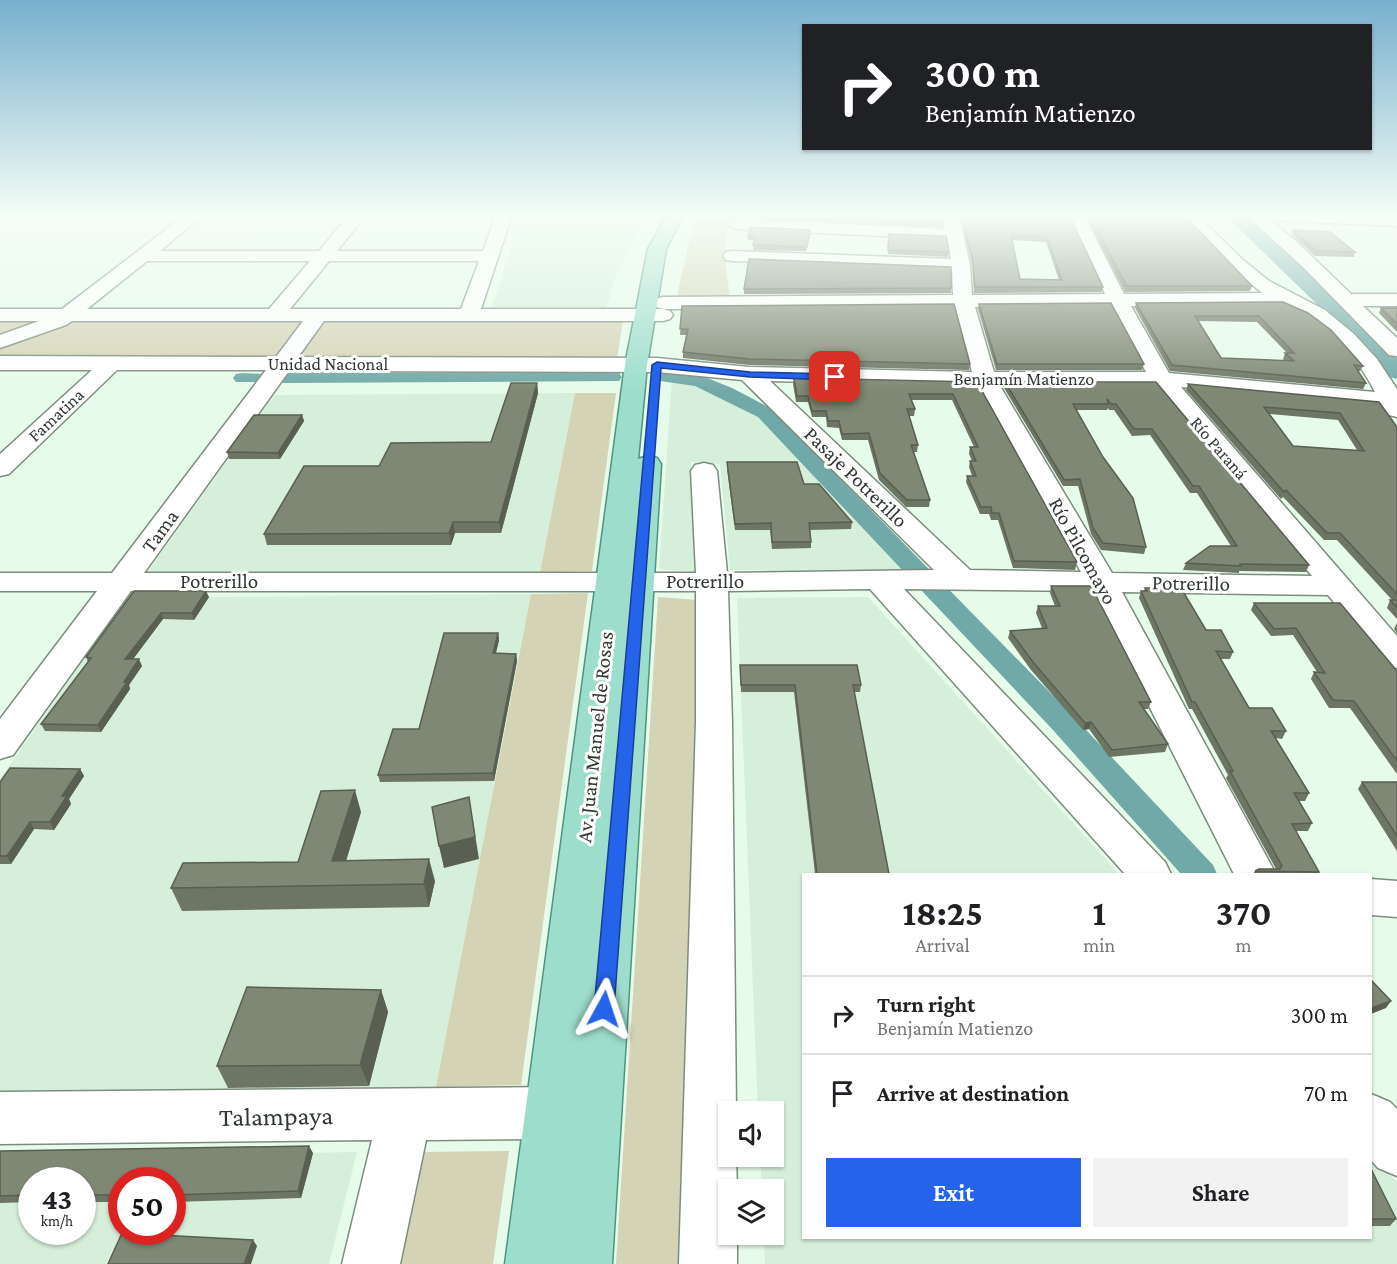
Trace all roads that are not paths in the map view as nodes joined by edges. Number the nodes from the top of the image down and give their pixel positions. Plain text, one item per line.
1 (119, 274) edge
2 (309, 274) edge
3 (483, 274) edge
4 (657, 274) edge
5 (667, 274) edge
6 (735, 274) edge
7 (961, 274) edge
8 (1105, 274) edge
9 (1250, 274) edge
10 (1321, 274) edge
11 (737, 290) junction
12 (1284, 299) junction
13 (1346, 300) junction
14 (1397, 300) edge
15 (963, 301) junction
16 (1118, 301) junction
17 (657, 311) junction
18 (275, 314) junction
19 (318, 314) junction
20 (469, 314) junction
21 (0, 315) edge
22 (67, 315) junction
23 (0, 342) edge
24 (1397, 350) edge
25 (0, 363) edge
26 (112, 363) junction
27 (280, 364) junction
28 (646, 365) junction
29 (750, 374) junction
30 (1161, 379) junction
31 (985, 380) junction
32 (1394, 406) edge
33 (0, 468) edge
34 (704, 471) dead end
35 (922, 579) junction
36 (123, 581) junction
37 (625, 581) junction
38 (1101, 581) junction
39 (0, 582) edge
40 (712, 582) junction
41 (1338, 586) junction
42 (1397, 657) edge
43 (0, 746) edge
44 (1149, 873) edge
45 (1254, 873) edge
46 (1372, 897) edge
47 (1397, 899) edge
48 (553, 1113) junction
49 (405, 1115) junction
50 (0, 1119) edge
51 (1372, 1121) edge
52 (1397, 1149) edge
53 (371, 1264) edge
54 (534, 1264) edge
55 (583, 1264) edge
56 (708, 1264) edge

1 - 22 street
2 - 18 street
3 - 20 street
4 - 17 main road, Av. Juan Manuel de Rosas
5 - 17 main road, Av. Juan Manuel de Rosas
6 - 11 street
7 - 15 street, Río Pilcomayo
8 - 16 street, Río Paraná
9 - 12 street
10 - 13 street
11 - 15 street
11 - 17 street
12 - 16 street
12 - 32 street
13 - 14 street
13 - 24 street
15 - 16 street
15 - 31 street, Río Pilcomayo
16 - 30 street, Río Paraná
17 - 20 street
17 - 28 main road, Av. Juan Manuel de Rosas
18 - 19 street
18 - 22 street
19 - 20 street
19 - 27 street, Tama
21 - 22 street
22 - 23 street
25 - 26 street, Unidad Nacional
26 - 27 street, Unidad Nacional
26 - 33 street, Famatina
27 - 28 street, Unidad Nacional
27 - 36 street, Tama
28 - 29 street, Benjamín Matienzo
28 - 37 main road, Av. Juan Manuel de Rosas
29 - 31 street, Benjamín Matienzo
29 - 35 street, Pasaje Potrerillo
30 - 31 street, Benjamín Matienzo
30 - 32 street, Benjamín Matienzo
30 - 41 street, Río Paraná
31 - 38 street, Río Pilcomayo
34 - 40 street
35 - 38 street, Potrerillo
35 - 40 street, Potrerillo
35 - 44 street, Pasaje Potrerillo
36 - 37 street, Potrerillo
36 - 39 street, Potrerillo
36 - 43 street, Tama
37 - 40 street, Potrerillo
37 - 48 main road, Av. Juan Manuel de Rosas
37 - 55 main road, Av. Juan Manuel de Rosas
38 - 41 street, Potrerillo
38 - 45 street, Río Pilcomayo
40 - 56 street
41 - 42 street, Río Paraná
46 - 47 street
48 - 49 street, Talampaya
48 - 54 main road, Av. Juan Manuel de Rosas
49 - 50 street, Talampaya
49 - 53 street
51 - 52 street

